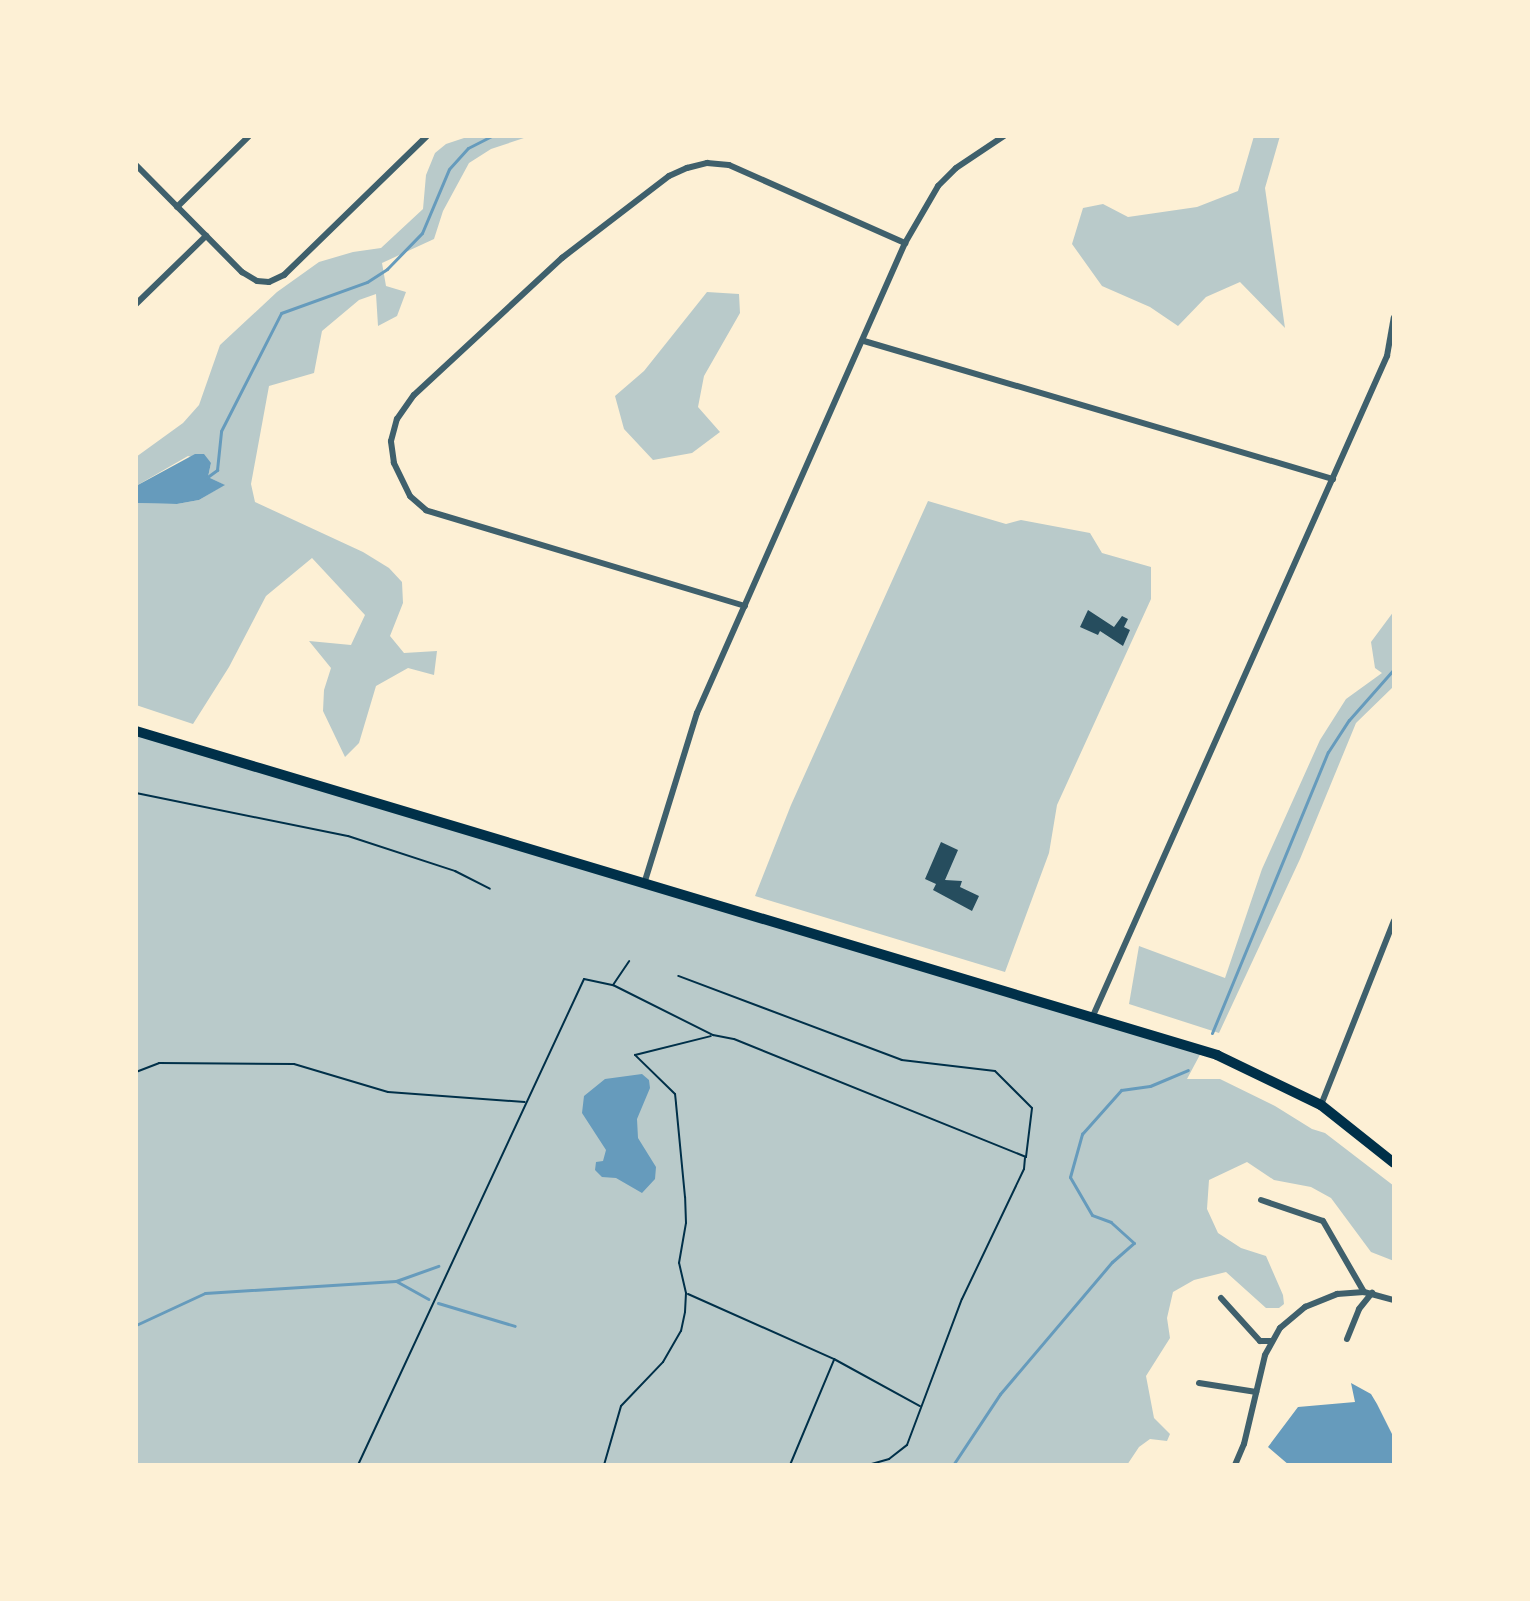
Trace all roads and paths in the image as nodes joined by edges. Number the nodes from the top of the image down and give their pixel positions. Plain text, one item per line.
1 (249, 136) edge
2 (427, 136) edge
3 (1001, 137) edge
4 (136, 165) edge
5 (177, 207) junction
6 (206, 236) junction
7 (905, 243) junction
8 (136, 304) edge
9 (1394, 318) edge
10 (864, 341) junction
11 (1333, 479) junction
12 (745, 606) junction
13 (136, 731) edge
14 (136, 793) edge
15 (644, 884) junction
16 (490, 889) dead end
17 (1394, 921) edge
18 (629, 961) dead end
19 (678, 976) dead end
20 (613, 985) junction
21 (1092, 1018) junction
22 (713, 1035) junction
23 (136, 1072) edge
24 (526, 1102) junction
25 (1321, 1105) junction
26 (1026, 1157) junction
27 (1394, 1163) edge
28 (1261, 1200) dead end
29 (1368, 1292) junction
30 (686, 1293) junction
31 (1221, 1298) dead end
32 (1394, 1300) edge
33 (1347, 1339) dead end
34 (1271, 1341) junction
35 (834, 1359) junction
36 (1199, 1383) dead end
37 (1256, 1392) junction
38 (921, 1406) junction
39 (361, 1458) junction
40 (358, 1465) edge
41 (367, 1465) edge
42 (604, 1465) edge
43 (790, 1465) edge
44 (868, 1465) edge
45 (1235, 1465) edge

1 - 5 street
2 - 6 street
3 - 7 street
4 - 5 street
5 - 6 street
6 - 8 street
7 - 10 street
7 - 12 street
9 - 11 street
10 - 11 street
10 - 12 street
11 - 21 street
12 - 15 street
13 - 15 main road
14 - 16 path
15 - 21 main road
17 - 25 street
18 - 20 path
19 - 26 path
20 - 22 path
20 - 24 path
21 - 25 main road
22 - 26 path
22 - 30 path
23 - 24 path
24 - 39 path
25 - 27 main road
26 - 38 path
28 - 29 street
29 - 32 street
29 - 33 street
29 - 34 street
30 - 35 path
30 - 42 path
31 - 34 street
34 - 37 street
35 - 38 path
35 - 43 path
36 - 37 street
37 - 45 street
38 - 44 path
39 - 40 path
39 - 41 path

